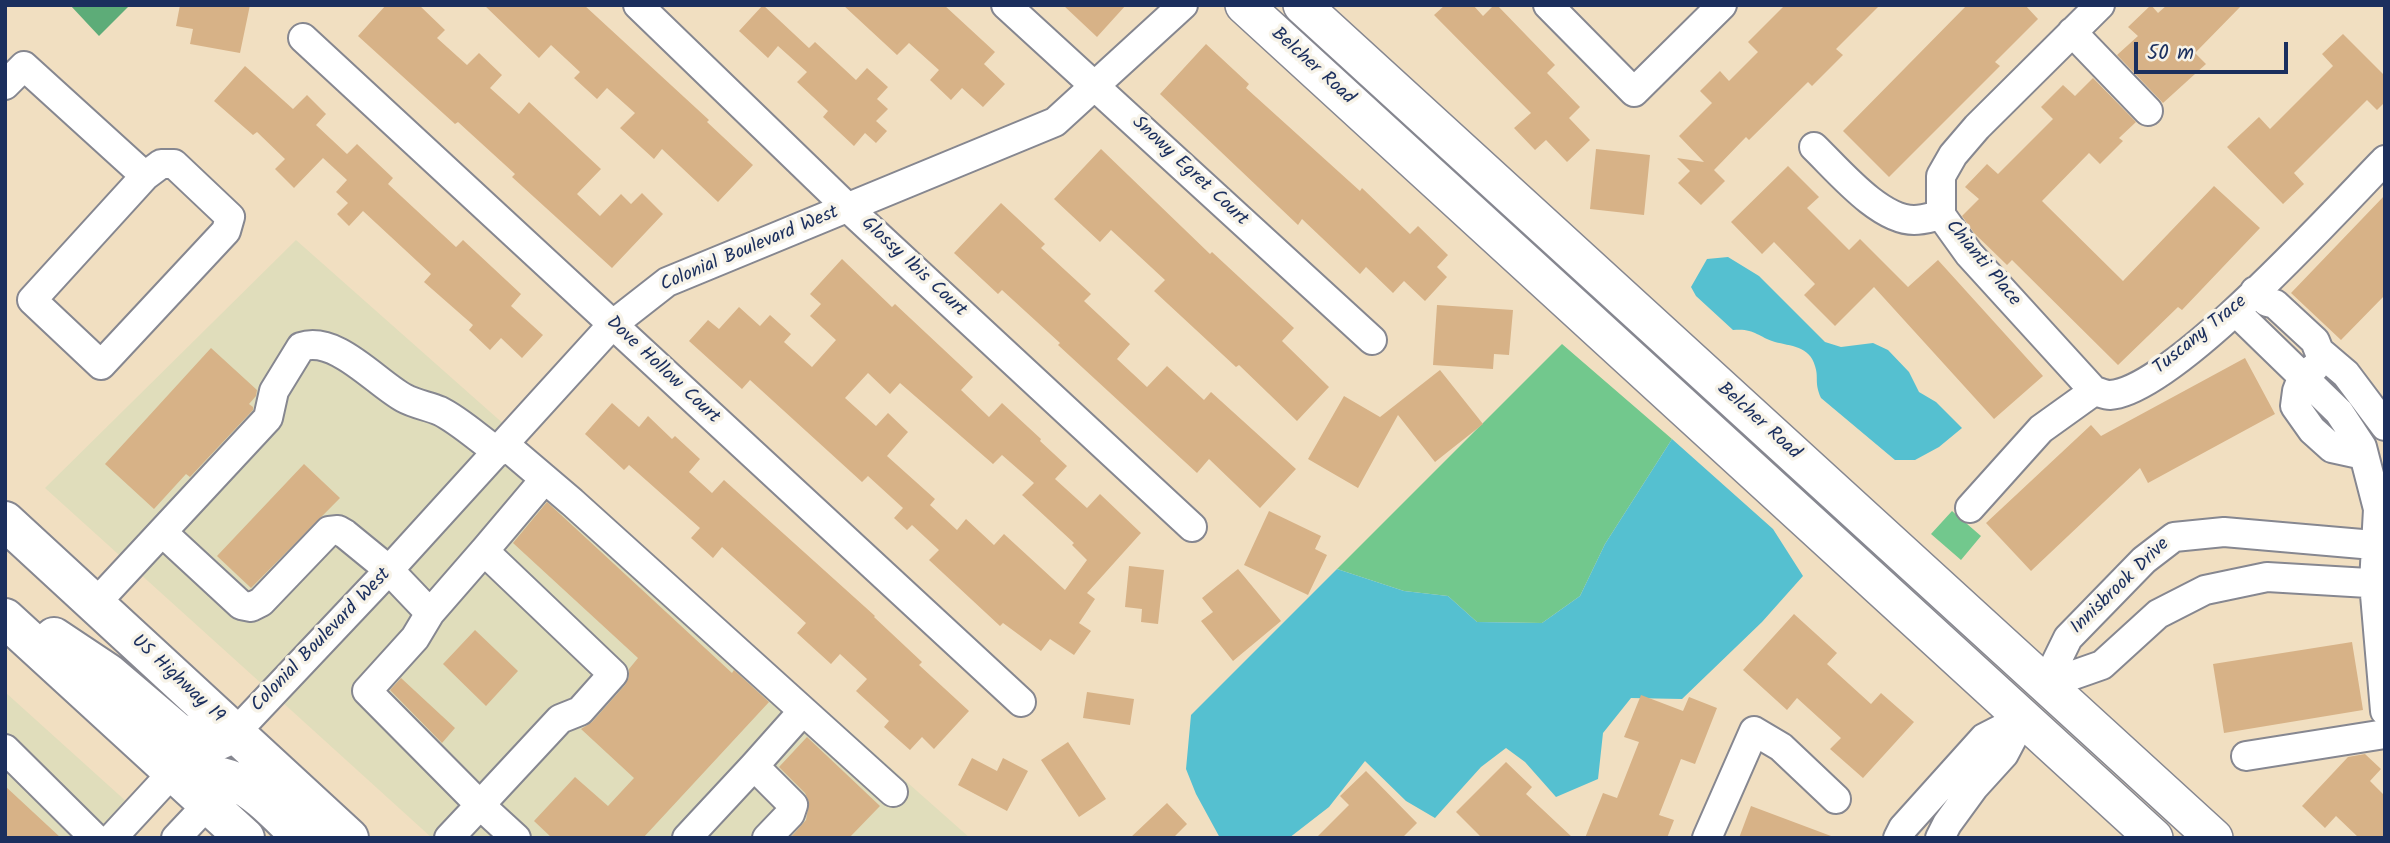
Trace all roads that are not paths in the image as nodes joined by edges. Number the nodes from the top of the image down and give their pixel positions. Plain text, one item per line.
1 (638, 5) edge
2 (1006, 5) edge
3 (1183, 5) edge
4 (1244, 5) edge
5 (1302, 5) edge
6 (1548, 5) edge
7 (1722, 5) edge
8 (2100, 5) edge
9 (2072, 32) junction
10 (303, 38) dead end
11 (5, 85) edge
12 (1096, 86) junction
13 (2148, 111) dead end
14 (1814, 147) dead end
15 (2385, 160) edge
16 (145, 176) junction
17 (848, 208) junction
18 (1941, 215) junction
19 (2261, 297) junction
20 (2236, 312) junction
21 (612, 325) junction
22 (1372, 340) dead end
23 (2323, 354) junction
24 (2302, 378) junction
25 (2094, 391) junction
26 (2385, 426) edge
27 (501, 449) junction
28 (544, 480) junction
29 (1970, 508) dead end
30 (5, 521) edge
31 (1192, 527) dead end
32 (162, 532) junction
33 (2380, 546) edge
34 (484, 551) junction
35 (389, 570) junction
36 (2379, 584) edge
37 (5, 604) edge
38 (95, 604) junction
39 (1900, 605) junction
40 (430, 613) junction
41 (5, 618) edge
42 (2383, 668) edge
43 (2045, 685) junction
44 (1021, 702) dead end
45 (803, 711) junction
46 (2385, 711) edge
47 (2023, 718) junction
48 (235, 733) junction
49 (2385, 734) edge
50 (5, 749) edge
51 (2245, 756) dead end
52 (754, 766) junction
53 (173, 772) junction
54 (893, 792) dead end
55 (2169, 797) junction
56 (1836, 799) dead end
57 (208, 804) junction
58 (480, 805) junction
59 (95, 838) edge
60 (112, 838) edge
61 (176, 838) edge
62 (245, 838) edge
63 (303, 838) edge
64 (349, 838) edge
65 (449, 838) edge
66 (516, 838) edge
67 (687, 838) edge
68 (767, 838) edge
69 (1707, 838) edge
70 (1898, 838) edge
71 (1940, 838) edge
72 (2154, 838) edge
73 (2214, 838) edge

1 - 17 street, Glossy Ibis Court
2 - 12 street, Snowy Egret Court
3 - 12 street, Colonial Boulevard West
4 - 39 main road, Belcher Road
5 - 43 main road, Belcher Road
6 - 7 street
8 - 9 street, Chianti Place
9 - 13 street
9 - 18 street, Chianti Place
10 - 21 street, Dove Hollow Court
11 - 16 street
12 - 17 street, Colonial Boulevard West
12 - 22 street, Snowy Egret Court
14 - 18 street
15 - 19 street, Tuscany Trace
16 - 16 street
17 - 21 street, Colonial Boulevard West
17 - 31 street, Glossy Ibis Court
18 - 25 street, Chianti Place
19 - 20 street, Tuscany Trace
19 - 23 street
20 - 24 street
20 - 25 street, Tuscany Trace
21 - 27 street, Colonial Boulevard West
21 - 44 street, Dove Hollow Court
23 - 24 street
23 - 26 street
24 - 33 street
25 - 29 street
27 - 28 street
27 - 32 street
27 - 35 street, Colonial Boulevard West
28 - 34 street
28 - 45 street
30 - 38 highway, US Highway 19
32 - 35 street
32 - 38 street
33 - 36 street
33 - 43 street, Innisbrook Drive
34 - 40 street
34 - 58 street
35 - 40 street
35 - 48 street, Colonial Boulevard West
36 - 42 street
36 - 43 street
37 - 48 highway
38 - 48 highway, US Highway 19
39 - 43 main road
39 - 47 main road, Belcher Road
40 - 58 street
41 - 53 highway
42 - 46 street
43 - 55 main road, Belcher Road
45 - 52 street
45 - 54 street
47 - 55 main road
47 - 70 street
47 - 71 street
47 - 72 main road, Belcher Road
48 - 64 highway, US Highway 19
49 - 51 street
50 - 59 street
52 - 67 street
52 - 68 street
53 - 57 highway
53 - 60 street
53 - 63 highway
55 - 73 main road, Belcher Road
56 - 69 street
57 - 61 street
57 - 62 highway
58 - 65 street
58 - 66 street

